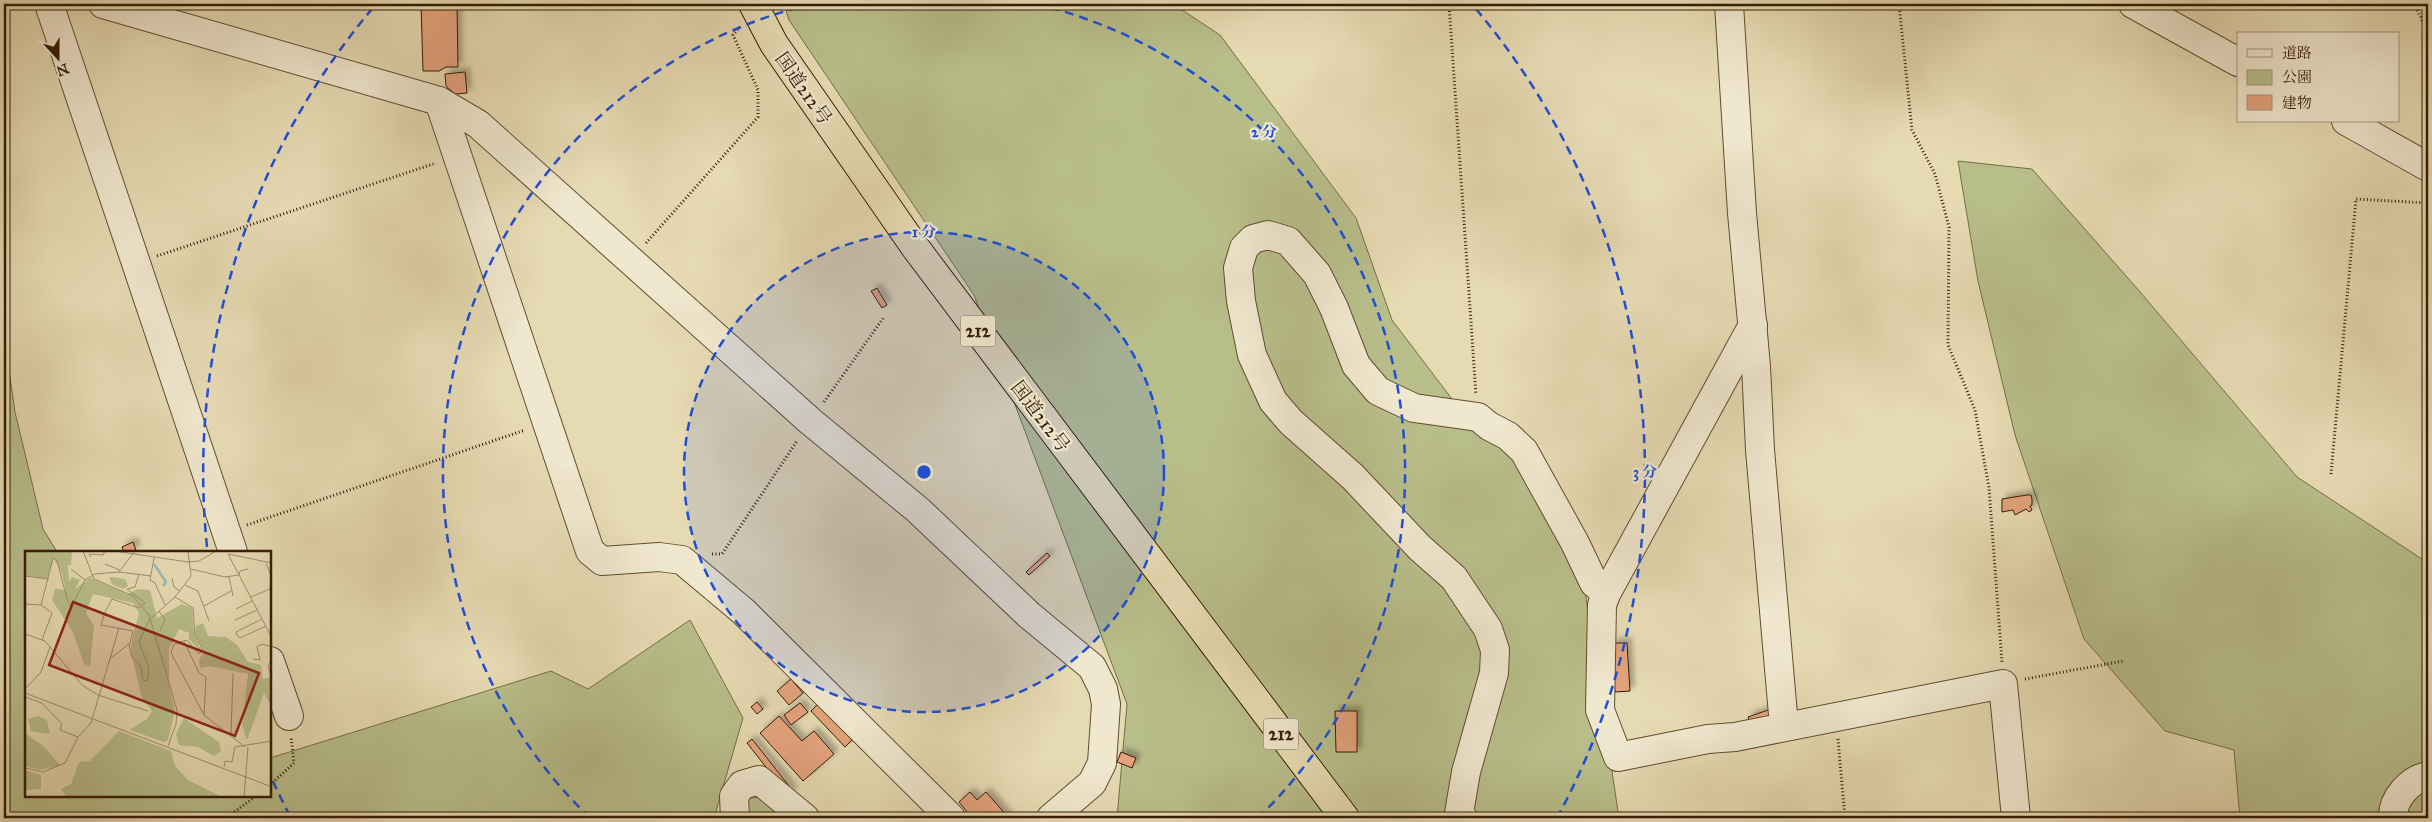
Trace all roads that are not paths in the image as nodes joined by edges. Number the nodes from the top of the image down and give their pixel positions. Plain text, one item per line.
1 (49, 4) edge
2 (103, 4) edge
3 (1729, 4) edge
4 (2133, 4) edge
5 (747, 15) edge
6 (2237, 61) edge
7 (439, 101) junction
8 (2348, 122) edge
9 (2428, 167) edge
10 (1753, 325) junction
11 (230, 542) edge
12 (1606, 594) junction
13 (271, 664) edge
14 (289, 716) road end
15 (1784, 726) junction
16 (2428, 776) edge
17 (735, 818) edge
18 (805, 818) edge
19 (951, 818) edge
20 (1051, 818) edge
21 (1345, 818) edge
22 (1463, 818) edge
23 (2016, 818) edge
24 (2394, 818) edge

1 - 11 street
2 - 7 street
3 - 10 street
4 - 6 street
5 - 21 highway, 国道212号 / 212
7 - 19 street
7 - 20 street
8 - 9 street
10 - 12 street
10 - 15 street
12 - 15 street
12 - 22 street
13 - 14 street
15 - 23 street
16 - 24 street
17 - 18 street

